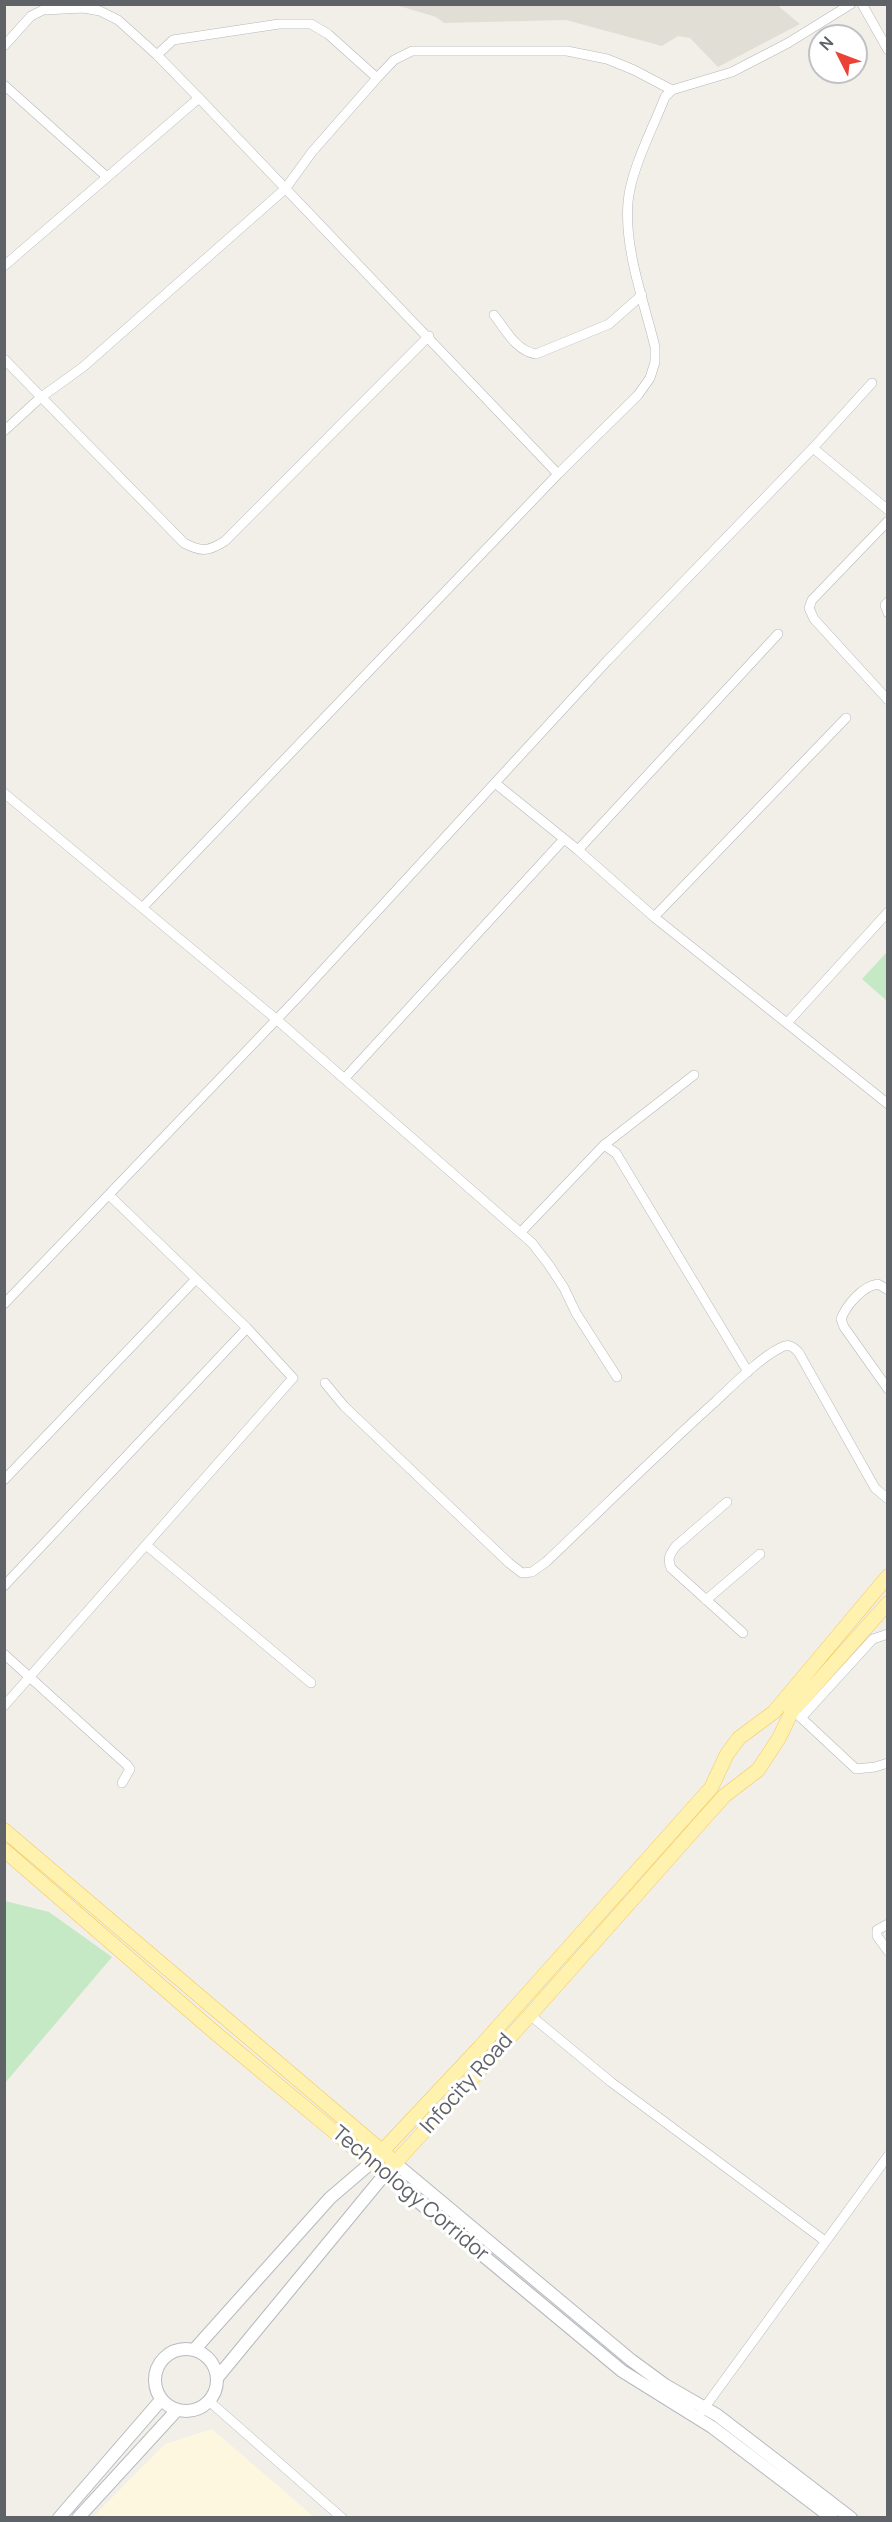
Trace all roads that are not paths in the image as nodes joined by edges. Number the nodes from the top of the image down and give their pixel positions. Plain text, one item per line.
1 (850, 4) edge
2 (862, 4) edge
3 (97, 7) edge
4 (4, 46) edge
5 (888, 50) edge
6 (157, 55) junction
7 (377, 78) junction
8 (4, 85) edge
9 (672, 90) junction
10 (199, 98) junction
11 (107, 177) junction
12 (285, 189) junction
13 (4, 266) edge
14 (642, 295) junction
15 (494, 315) dead end
16 (429, 336) junction
17 (4, 359) edge
18 (872, 382) dead end
19 (40, 398) junction
20 (4, 431) edge
21 (813, 448) junction
22 (558, 474) junction
23 (888, 510) edge
24 (888, 521) edge
25 (888, 602) edge
26 (888, 613) edge
27 (778, 634) dead end
28 (888, 700) edge
29 (846, 718) dead end
30 (495, 783) junction
31 (4, 793) edge
32 (564, 839) junction
33 (578, 850) junction
34 (143, 907) junction
35 (888, 912) edge
36 (654, 917) junction
37 (276, 1019) junction
38 (788, 1023) junction
39 (694, 1075) dead end
40 (345, 1078) junction
41 (888, 1104) edge
42 (604, 1145) junction
43 (109, 1195) junction
44 (520, 1233) junction
45 (195, 1280) junction
46 (888, 1290) edge
47 (4, 1304) edge
48 (247, 1328) junction
49 (748, 1372) junction
50 (617, 1377) dead end
51 (325, 1383) dead end
52 (887, 1387) edge
53 (4, 1480) edge
54 (888, 1499) edge
55 (727, 1502) dead end
56 (146, 1545) junction
57 (760, 1554) dead end
58 (888, 1576) edge
59 (4, 1586) edge
60 (706, 1600) junction
61 (888, 1603) edge
62 (743, 1633) dead end
63 (888, 1634) edge
64 (4, 1654) edge
65 (30, 1678) junction
66 (311, 1683) dead end
67 (4, 1706) edge
68 (774, 1712) junction
69 (793, 1717) junction
70 (888, 1762) edge
71 (122, 1783) dead end
72 (711, 1788) junction
73 (724, 1797) junction
74 (4, 1830) edge
75 (4, 1850) edge
76 (888, 1924) edge
77 (888, 1951) edge
78 (530, 2015) junction
79 (383, 2152) junction
80 (888, 2156) edge
81 (372, 2162) junction
82 (395, 2163) junction
83 (385, 2174) junction
84 (825, 2241) junction
85 (194, 2350) junction
86 (217, 2378) junction
87 (161, 2400) junction
88 (209, 2401) junction
89 (177, 2410) junction
90 (701, 2413) junction
91 (59, 2517) edge
92 (78, 2517) edge
93 (342, 2517) edge
94 (832, 2517) edge
95 (851, 2517) edge

1 - 9 street
2 - 5 street
3 - 4 street
3 - 6 street
6 - 7 street
6 - 10 street
7 - 9 street
7 - 12 street
8 - 11 street
9 - 14 street
10 - 11 street
10 - 12 street
11 - 13 street
12 - 16 street
12 - 19 street
14 - 15 street
14 - 22 street
16 - 19 street
16 - 22 street
17 - 19 street
18 - 21 street
19 - 20 street
21 - 23 street
21 - 30 street
22 - 34 street
24 - 28 street
25 - 26 street
27 - 33 street
29 - 36 street
30 - 32 street
30 - 37 street
31 - 34 street
32 - 33 street
32 - 40 street
33 - 36 street
34 - 37 street
35 - 38 street
36 - 38 street
37 - 40 street
37 - 43 street
38 - 41 street
39 - 42 street
40 - 44 street
42 - 44 street
42 - 49 street
43 - 45 street
43 - 47 street
44 - 50 street
45 - 48 street
45 - 53 street
46 - 52 street
48 - 56 street
48 - 59 street
49 - 51 street
49 - 54 street
55 - 60 street
56 - 65 street
56 - 66 street
57 - 60 street
58 - 68 main road, Infocity Road
60 - 62 street
61 - 69 main road, Infocity Road
63 - 69 street
64 - 65 street
65 - 67 street
65 - 71 street
68 - 69 main road
68 - 72 main road, Infocity Road
69 - 70 street
69 - 73 main road, Infocity Road
72 - 73 main road
72 - 79 main road, Infocity Road
73 - 78 main road, Infocity Road
74 - 79 main road
75 - 81 main road, Technology Corridor
76 - 77 street
78 - 82 main road, Infocity Road
78 - 84 street
79 - 81 main road, Infocity Road
79 - 82 main road
80 - 84 street
81 - 83 main road, Technology Corridor
81 - 85 street, Infocity Road
82 - 83 main road, Infocity Road
82 - 90 street
83 - 86 street, Infocity Road
83 - 90 street, Technology Corridor
84 - 90 street
85 - 86 street
85 - 87 street
86 - 88 street
87 - 89 street
87 - 91 street
88 - 89 street
88 - 93 street
89 - 92 street
90 - 94 street, Technology Corridor
90 - 95 street

